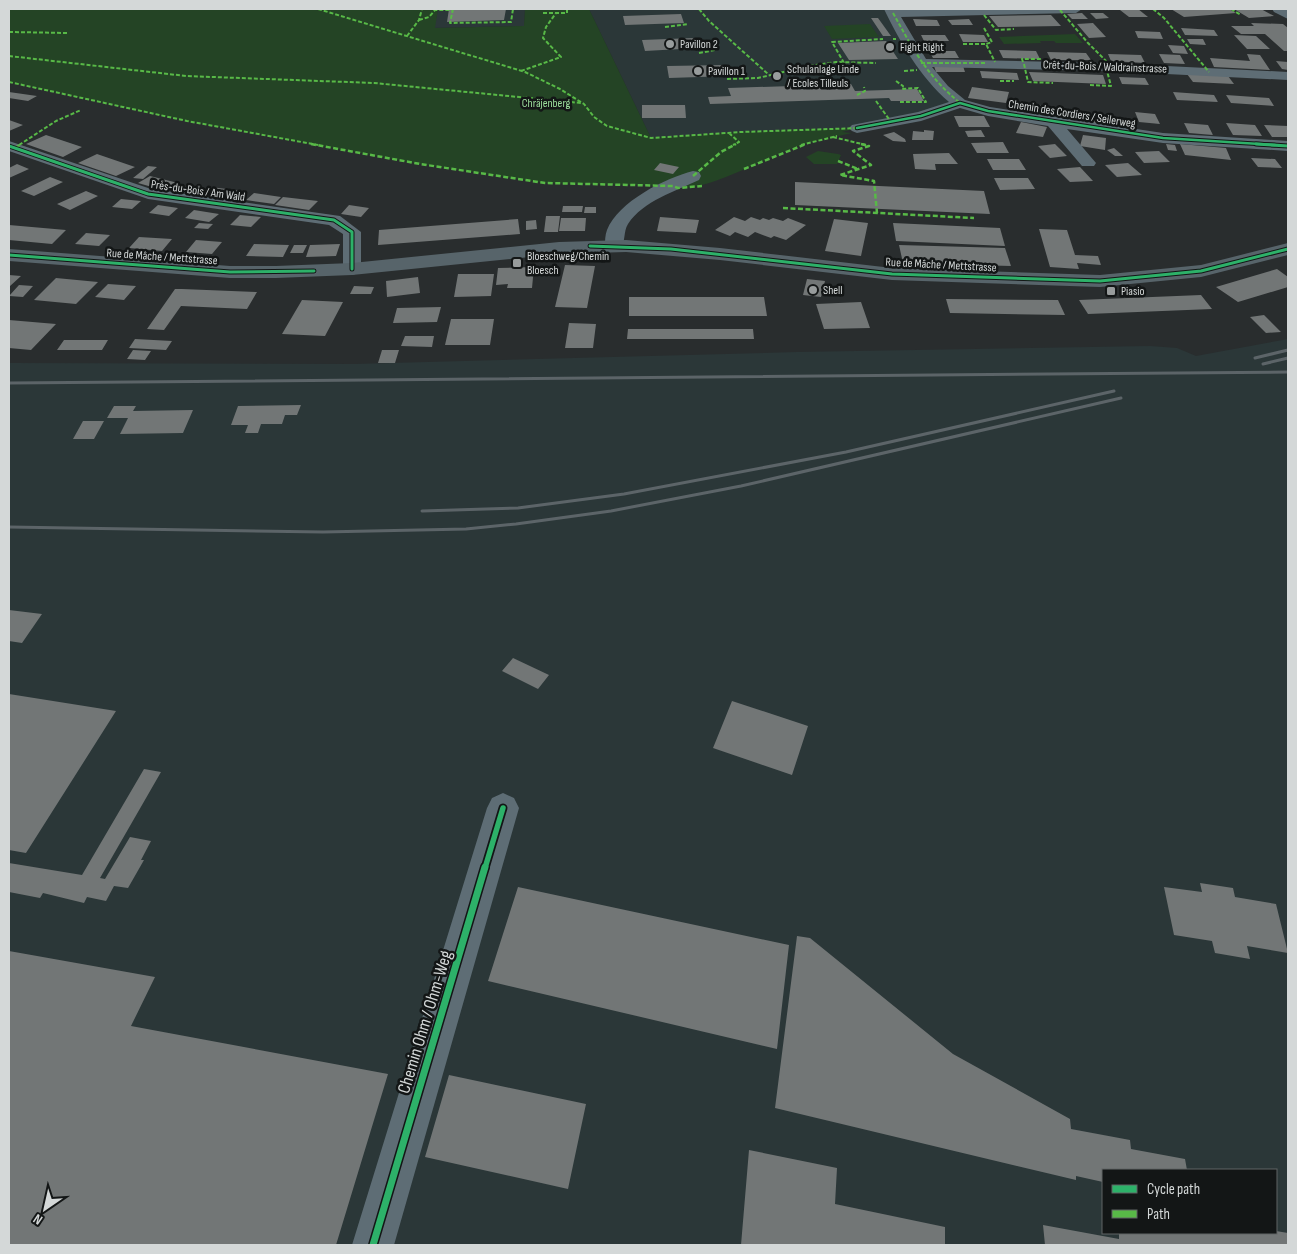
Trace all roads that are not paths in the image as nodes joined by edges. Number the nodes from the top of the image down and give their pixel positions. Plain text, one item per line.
1 (1076, 9) edge
2 (1278, 9) edge
3 (892, 11) edge
4 (1288, 15) edge
5 (921, 63) junction
6 (1288, 76) edge
7 (960, 103) junction
8 (1053, 122) junction
9 (857, 128) dead end
10 (9, 146) edge
11 (1288, 146) edge
12 (1088, 163) dead end
13 (669, 202) dead end
14 (614, 246) junction
15 (1288, 249) edge
16 (9, 255) edge
17 (352, 269) junction
18 (503, 808) dead end
19 (373, 1245) edge

1 - 3 street
2 - 4 street
3 - 5 street
5 - 6 street, Crêt-du-Bois / Waldrainstrasse
5 - 7 street
7 - 8 street, Chemin des Cordiers / Seilerweg
7 - 9 street
8 - 11 street, Chemin des Cordiers / Seilerweg
8 - 12 street, Chemin des Cordiers / Seilerweg
10 - 17 street, Près-du-Bois / Am Wald
13 - 14 street
14 - 15 main road, Rue de Mâche / Mettstrasse
14 - 17 main road, Rue de Mâche / Mettstrasse
16 - 17 main road, Rue de Mâche / Mettstrasse
18 - 19 street, Chemin Ohm / Ohm-Weg

